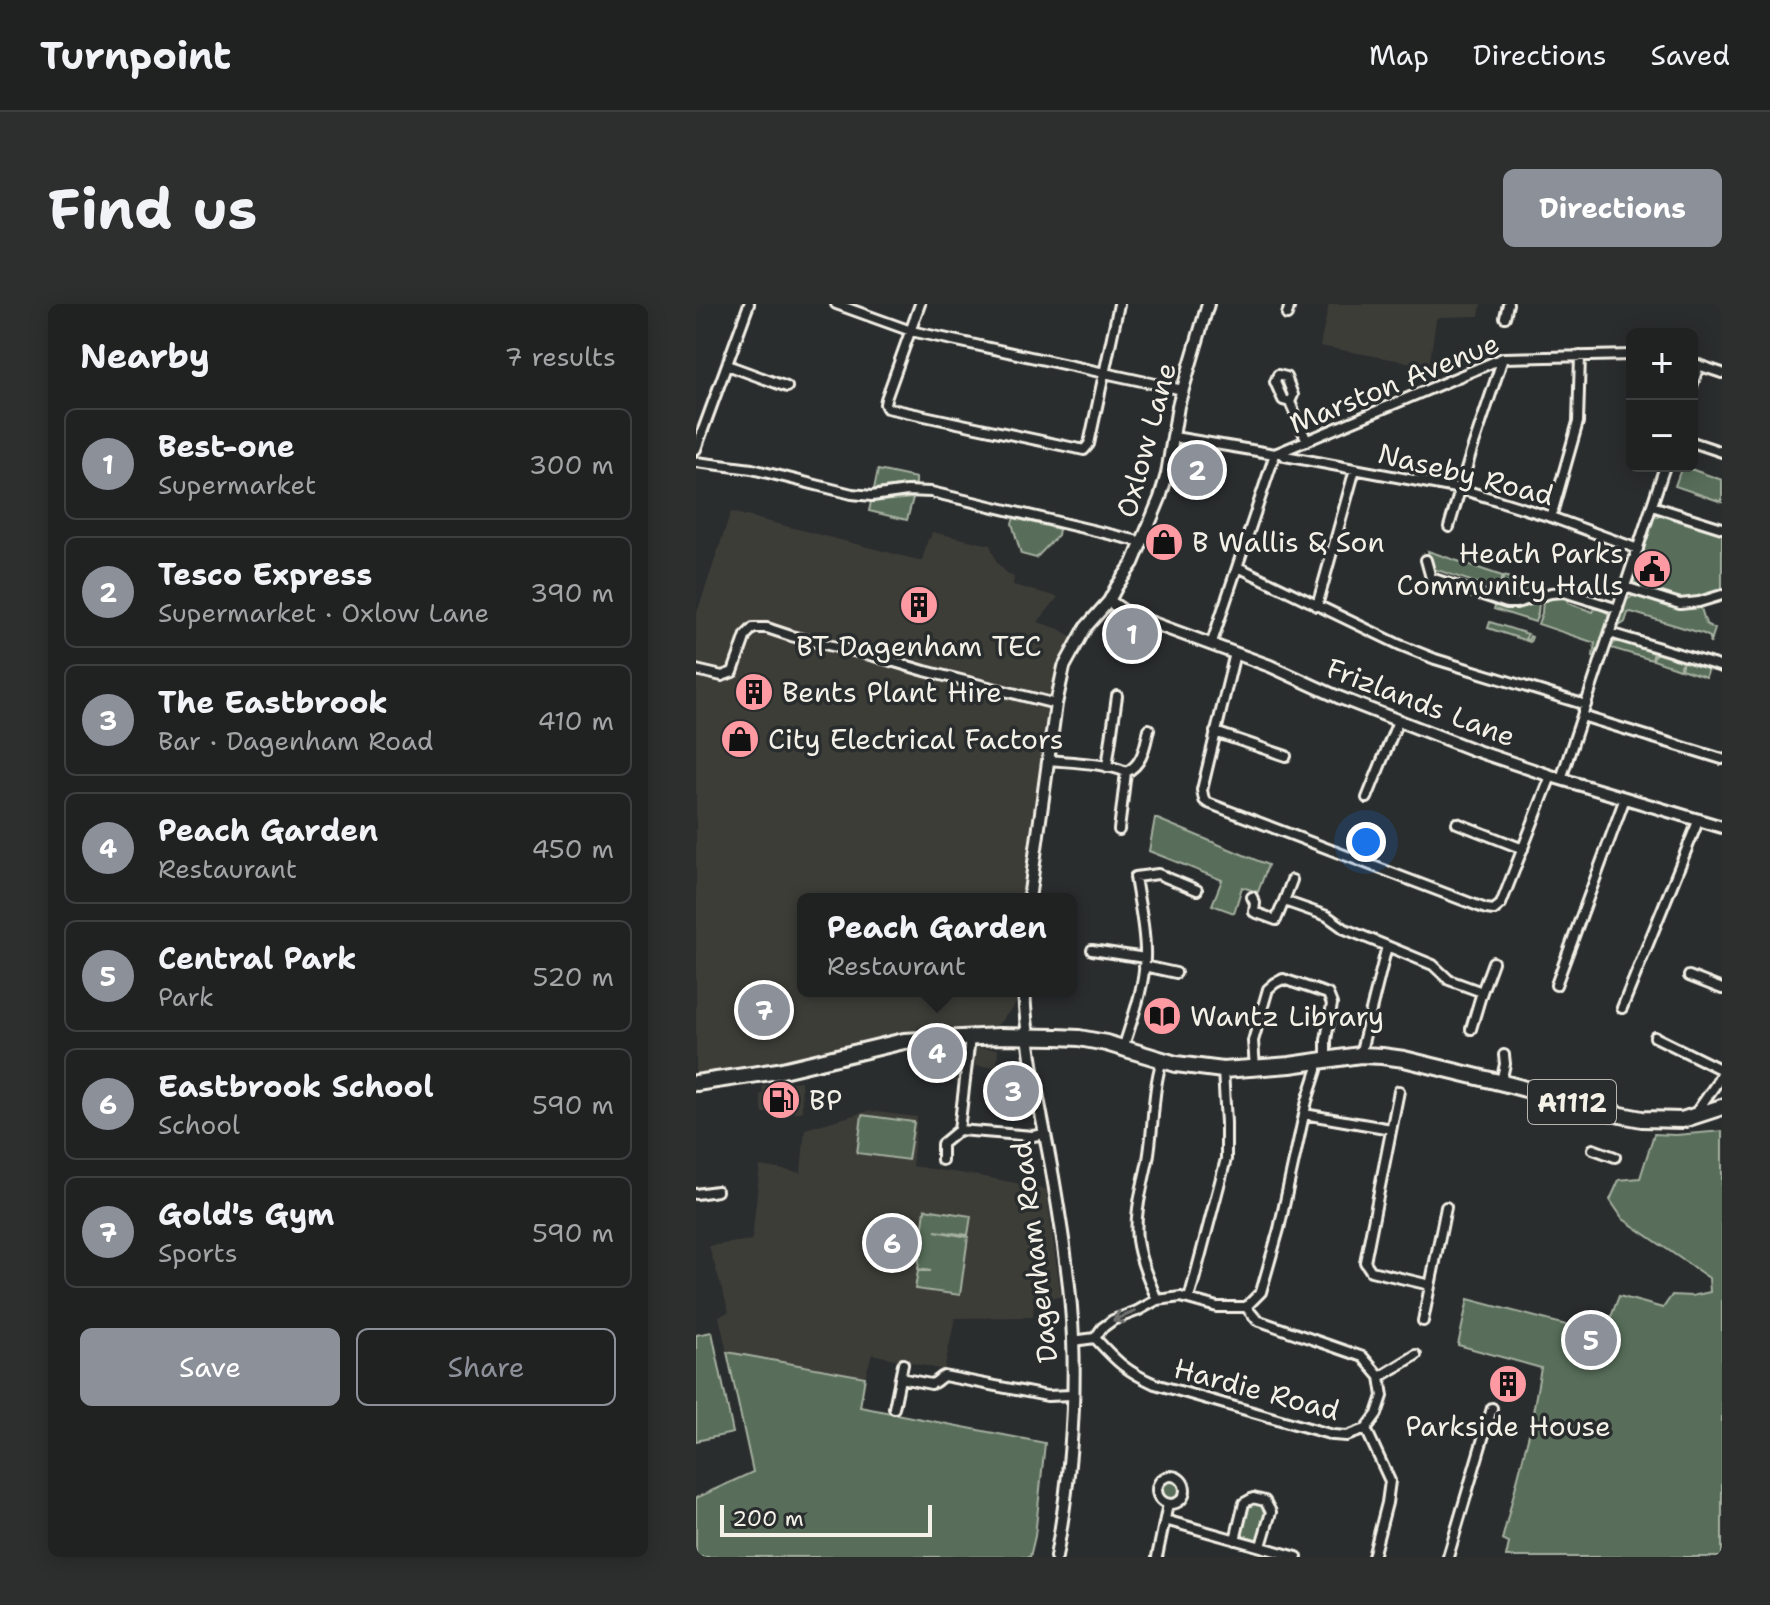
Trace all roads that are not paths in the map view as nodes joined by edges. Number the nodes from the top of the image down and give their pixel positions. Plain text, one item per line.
1 (749, 304) edge
2 (836, 304) edge
3 (920, 304) edge
4 (1119, 304) edge
5 (1208, 304) edge
6 (1290, 304) edge
7 (1508, 304) edge
8 (1287, 315) dead end
9 (1505, 317) dead end
10 (911, 331) junction
11 (1626, 355) edge
12 (1580, 356) junction
13 (1503, 358) junction
14 (727, 365) junction
15 (1698, 365) edge
16 (1104, 373) junction
17 (1722, 373) edge
18 (787, 387) dead end
19 (1183, 390) junction
20 (1290, 402) dead end
21 (1174, 437) junction
22 (1307, 441) junction
23 (1698, 444) edge
24 (696, 449) edge
25 (1722, 452) edge
26 (1278, 453) junction
27 (696, 462) edge
28 (1355, 469) junction
29 (1663, 472) edge
30 (1461, 489) junction
31 (1652, 506) junction
32 (1551, 517) junction
33 (1449, 527) dead end
34 (1722, 528) edge
35 (1134, 540) dead end
36 (1638, 549) junction
37 (1426, 560) dead end
38 (1238, 567) junction
39 (1625, 587) junction
40 (1722, 595) edge
41 (1109, 601) junction
42 (1317, 606) junction
43 (1618, 609) junction
44 (1610, 633) junction
45 (1211, 645) junction
46 (1235, 653) junction
47 (1722, 667) edge
48 (696, 670) edge
49 (1117, 696) dead end
50 (1056, 704) junction
51 (1586, 705) junction
52 (1582, 716) junction
53 (1398, 721) junction
54 (1149, 729) dead end
55 (1215, 732) junction
56 (1286, 756) dead end
57 (1722, 759) edge
58 (1048, 760) junction
59 (1107, 767) junction
60 (1126, 772) junction
61 (1556, 778) junction
62 (1367, 798) dead end
63 (1625, 798) junction
64 (1699, 819) junction
65 (1457, 823) dead end
66 (1722, 827) edge
67 (1119, 830) dead end
68 (1523, 849) junction
69 (1292, 880) dead end
70 (1197, 890) dead end
71 (1030, 893) edge
72 (1252, 897) dead end
73 (1284, 901) junction
74 (1387, 946) junction
75 (1092, 950) dead end
76 (1145, 962) junction
77 (1493, 962) dead end
78 (1176, 973) dead end
79 (1689, 976) dead end
80 (1556, 985) dead end
81 (1722, 989) edge
82 (1482, 992) junction
83 (1024, 997) edge
84 (1622, 1008) dead end
85 (1471, 1029) dead end
86 (1027, 1036) junction
87 (1655, 1037) dead end
88 (970, 1038) junction
89 (1123, 1049) junction
90 (1360, 1055) junction
91 (1504, 1055) dead end
92 (1343, 1058) junction
93 (1162, 1060) junction
94 (1322, 1060) junction
95 (1255, 1068) junction
96 (1223, 1070) junction
97 (1722, 1071) edge
98 (1501, 1082) junction
99 (696, 1083) edge
100 (1399, 1091) dead end
101 (1719, 1094) edge
102 (1304, 1114) junction
103 (1722, 1117) edge
104 (1691, 1118) junction
105 (1391, 1129) junction
106 (959, 1130) junction
107 (1044, 1134) junction
108 (1593, 1149) dead end
109 (1615, 1157) dead end
110 (942, 1160) dead end
111 (717, 1191) dead end
112 (696, 1194) edge
113 (1446, 1207) dead end
114 (1430, 1285) junction
115 (1189, 1299) junction
116 (1157, 1300) junction
117 (1246, 1307) junction
118 (1423, 1321) dead end
119 (1095, 1338) junction
120 (1073, 1341) junction
121 (1416, 1355) dead end
122 (903, 1364) dead end
123 (1380, 1377) junction
124 (900, 1378) junction
125 (1072, 1395) junction
126 (894, 1408) dead end
127 (1492, 1408) dead end
128 (1366, 1429) junction
129 (1168, 1504) dead end
130 (1165, 1520) junction
131 (1235, 1540) junction
132 (1261, 1546) junction
133 (1056, 1557) edge
134 (1157, 1557) edge
135 (1297, 1557) edge
136 (1373, 1557) edge
137 (1448, 1557) edge

1 - 14 street
2 - 10 street
3 - 10 street
4 - 16 street
5 - 19 street, Oxlow Lane
6 - 8 street
7 - 9 street
10 - 16 street
10 - 16 street
11 - 12 street, Marston Avenue
12 - 13 street, Marston Avenue
12 - 32 street
13 - 22 street, Marston Avenue
13 - 30 street
14 - 18 street
14 - 24 street
15 - 17 street
16 - 19 street
19 - 21 street, Oxlow Lane
20 - 22 street
21 - 26 street, Marston Avenue
21 - 41 street, Oxlow Lane
22 - 26 street, Marston Avenue
23 - 25 street
26 - 28 street, Naseby Road
26 - 38 street
27 - 35 street
28 - 30 street, Naseby Road
28 - 42 street
29 - 31 street
30 - 32 street, Naseby Road
30 - 33 street
31 - 34 street
31 - 36 street
32 - 36 street, Naseby Road
36 - 39 street
37 - 43 street
38 - 42 street
38 - 45 street
39 - 40 street
39 - 43 street
41 - 45 street, Frizlands Lane
41 - 50 street, Oxlow Lane
42 - 51 street
43 - 44 street
44 - 47 street
44 - 51 street
45 - 46 street, Frizlands Lane
46 - 53 street, Frizlands Lane
46 - 55 street
48 - 50 street
49 - 59 street
50 - 58 street, Oxlow Lane
51 - 52 street
52 - 57 street
52 - 61 street
53 - 61 street, Frizlands Lane
53 - 62 street
54 - 60 street
55 - 56 street
55 - 68 street
58 - 59 street
58 - 71 street, Oxlow Lane
59 - 60 street
60 - 67 street
61 - 63 street, Frizlands Lane
61 - 68 street
63 - 64 street, Frizlands Lane
63 - 80 street
64 - 66 street, Frizlands Lane
64 - 84 street
65 - 68 street
69 - 73 street
70 - 76 street
72 - 73 street
73 - 74 street
74 - 82 street
74 - 90 street
75 - 76 street
76 - 78 street
76 - 89 street
77 - 82 street
79 - 81 street
82 - 85 street
83 - 86 street
86 - 88 main road, A1112
86 - 89 main road, A1112
86 - 107 street, Dagenham Road
87 - 97 street
88 - 99 main road, A1112
88 - 106 street
89 - 93 main road, A1112
90 - 92 main road, A1112
90 - 98 main road, A1112
91 - 98 street
92 - 94 main road, A1112
92 - 103 main road, A1112
93 - 96 main road, A1112
93 - 116 street
94 - 95 main road, A1112
94 - 95 street
94 - 102 street
95 - 96 main road, A1112
96 - 115 street
97 - 101 street
98 - 104 main road, A1112
100 - 105 street
101 - 104 main road, A1112
101 - 104 street
102 - 105 street
102 - 117 street
105 - 114 street
106 - 107 street
106 - 110 street
107 - 120 street, Dagenham Road
108 - 109 street
111 - 112 street
113 - 114 street
114 - 118 street
115 - 116 street
115 - 117 street
116 -> 119 street
117 - 123 street, Hardie Road
119 - 120 street
119 - 128 street, Hardie Road
120 - 125 street, Dagenham Road
121 - 123 street, Hardie Road
122 - 124 street
123 - 128 street, Hardie Road
124 - 125 street
124 - 126 street
125 - 133 street, Dagenham Road
127 - 137 street
128 - 136 street
129 - 130 street
130 - 131 street
130 - 134 street
131 - 132 street
131 - 132 street
132 - 135 street

